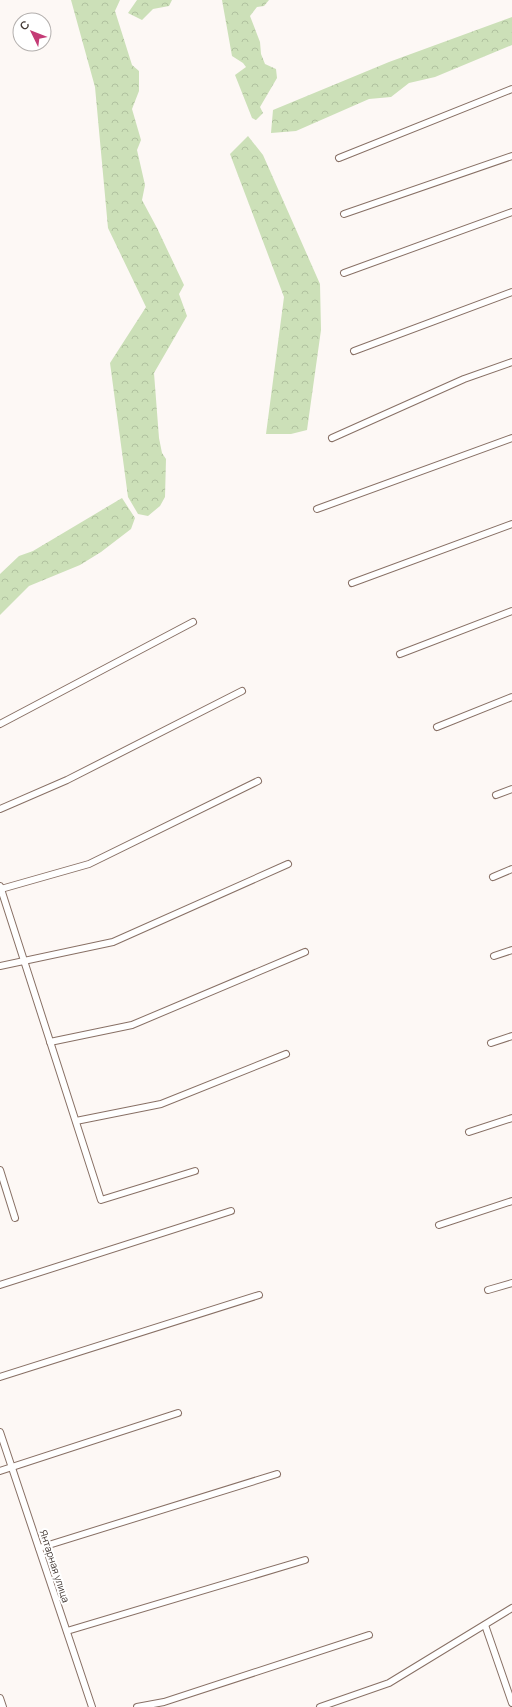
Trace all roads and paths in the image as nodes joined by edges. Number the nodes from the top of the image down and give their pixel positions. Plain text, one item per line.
1 (512, 89) edge
2 (512, 156) edge
3 (339, 158) dead end
4 (512, 212) edge
5 (344, 214) dead end
6 (344, 273) dead end
7 (512, 292) edge
8 (354, 351) dead end
9 (512, 362) edge
10 (332, 438) dead end
11 (512, 438) edge
12 (317, 509) dead end
13 (512, 524) edge
14 (352, 583) dead end
15 (512, 611) edge
16 (193, 622) dead end
17 (400, 654) dead end
18 (242, 691) dead end
19 (512, 697) edge
20 (0, 724) edge
21 (437, 726) dead end
22 (258, 781) dead end
23 (512, 789) edge
24 (496, 795) dead end
25 (0, 809) edge
26 (288, 864) dead end
27 (512, 869) edge
28 (493, 877) dead end
29 (0, 888) edge
30 (512, 950) edge
31 (305, 952) dead end
32 (494, 956) dead end
33 (24, 961) junction
34 (0, 966) edge
35 (512, 1036) edge
36 (50, 1042) junction
37 (491, 1044) dead end
38 (286, 1054) dead end
39 (512, 1118) edge
40 (76, 1121) junction
41 (470, 1132) dead end
42 (0, 1170) edge
43 (195, 1171) dead end
44 (512, 1200) edge
45 (231, 1211) dead end
46 (15, 1218) dead end
47 (439, 1225) dead end
48 (512, 1283) edge
49 (0, 1285) edge
50 (488, 1290) dead end
51 (259, 1295) dead end
52 (0, 1377) edge
53 (178, 1413) dead end
54 (0, 1432) edge
55 (12, 1468) junction
56 (0, 1471) edge
57 (277, 1474) dead end
58 (39, 1548) junction
59 (305, 1560) dead end
60 (512, 1608) edge
61 (485, 1624) junction
62 (67, 1631) junction
63 (369, 1635) dead end
64 (0, 1698) edge
65 (512, 1703) edge
66 (3, 1707) edge
67 (92, 1707) edge
68 (137, 1707) edge
69 (320, 1707) edge

1 - 3 street
2 - 5 street
4 - 6 street
7 - 8 street
9 - 10 street
11 - 12 street
13 - 14 street
15 - 17 street
16 - 20 street
18 - 25 street
19 - 21 street
22 - 29 street
23 - 24 street
26 - 33 street
27 - 28 street
29 - 33 street
30 - 32 street
31 - 36 street
33 - 34 street
33 - 36 street
35 - 37 street
36 - 40 street
38 - 40 street
39 - 41 street
40 - 43 street
42 - 46 street
44 - 47 street
45 - 49 street
48 - 50 street
51 - 52 street
53 - 55 street
54 - 55 street, Янтарная улица
55 - 56 street
55 - 58 street, Янтарная улица
57 - 58 street
58 - 62 street, Янтарная улица
59 - 62 street
60 - 61 street
61 - 65 street
61 - 69 street
62 - 67 street, Янтарная улица
63 - 68 street
64 - 66 street

